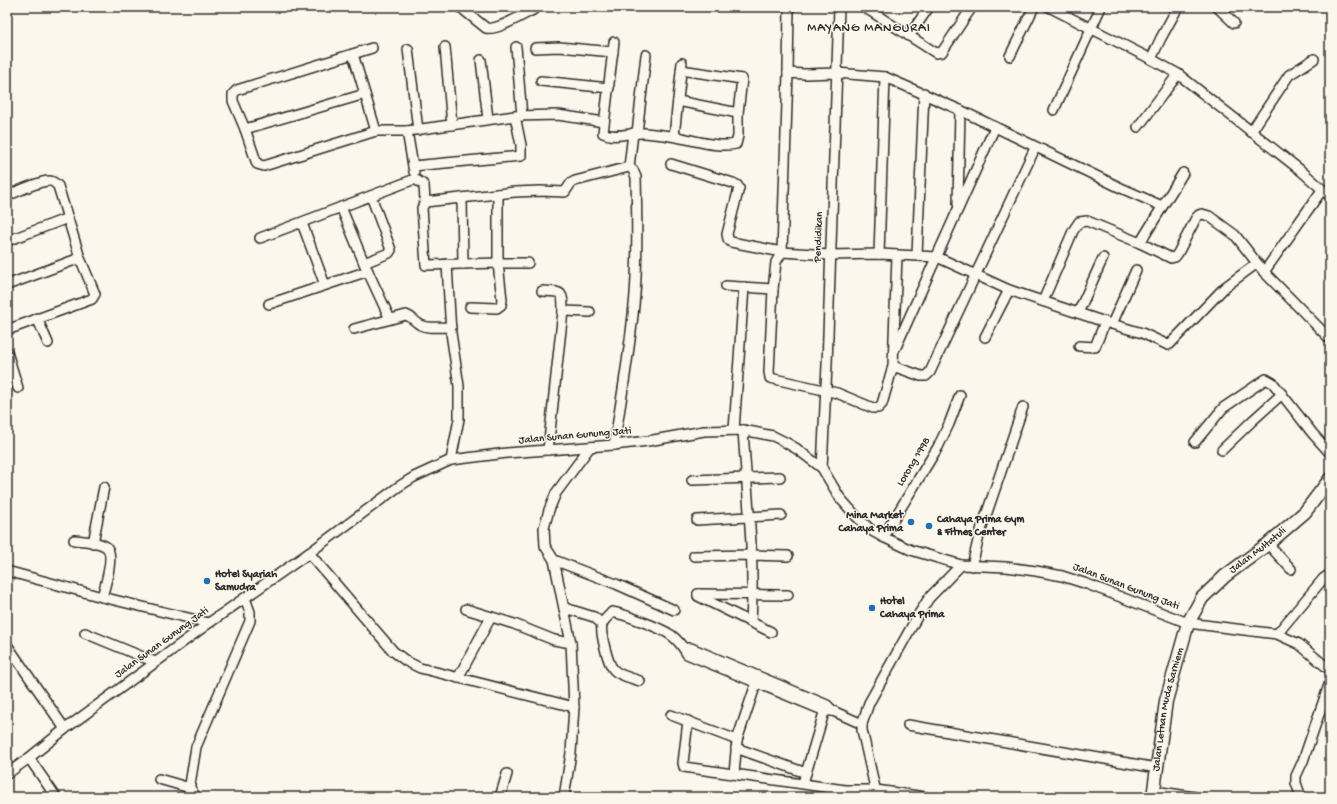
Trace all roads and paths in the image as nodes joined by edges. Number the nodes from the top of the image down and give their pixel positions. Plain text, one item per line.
1 (460, 7) edge
2 (537, 7) edge
3 (789, 7) edge
4 (839, 7) edge
5 (864, 7) edge
6 (883, 7) edge
7 (930, 7) edge
8 (972, 7) edge
9 (1034, 7) edge
10 (1049, 7) edge
11 (1101, 7) edge
12 (1178, 7) edge
13 (1217, 7) edge
14 (877, 15) junction
15 (1234, 23) dead end
16 (1091, 29) junction
17 (909, 36) junction
18 (614, 42) dead end
19 (445, 47) dead end
20 (516, 47) dead end
21 (372, 48) dead end
22 (535, 48) dead end
23 (408, 49) dead end
24 (613, 52) junction
25 (353, 54) junction
26 (646, 55) dead end
27 (1010, 56) dead end
28 (1151, 59) junction
29 (481, 60) dead end
30 (1314, 60) dead end
31 (788, 73) junction
32 (837, 73) junction
33 (1178, 74) junction
34 (885, 77) junction
35 (541, 81) dead end
36 (609, 88) junction
37 (924, 93) junction
38 (365, 94) junction
39 (678, 101) junction
40 (960, 110) junction
41 (1054, 110) dead end
42 (738, 113) junction
43 (519, 116) junction
44 (488, 119) junction
45 (604, 122) junction
46 (452, 124) junction
47 (995, 127) junction
48 (1138, 127) dead end
49 (245, 130) junction
50 (418, 130) junction
51 (376, 131) junction
52 (406, 131) junction
53 (1251, 132) junction
54 (635, 133) junction
55 (674, 136) junction
56 (1035, 148) junction
57 (671, 164) dead end
58 (413, 166) junction
59 (629, 167) junction
60 (1183, 173) dead end
61 (415, 179) junction
62 (1322, 190) junction
63 (498, 194) junction
64 (7, 196) edge
65 (371, 196) junction
66 (1330, 196) edge
67 (462, 198) junction
68 (425, 202) junction
69 (1162, 206) junction
70 (341, 207) junction
71 (958, 208) junction
72 (68, 218) junction
73 (302, 223) junction
74 (260, 238) dead end
75 (7, 241) edge
76 (1140, 243) junction
77 (782, 252) junction
78 (878, 254) junction
79 (830, 255) junction
80 (897, 255) junction
81 (917, 256) junction
82 (937, 257) junction
83 (80, 258) junction
84 (1103, 258) dead end
85 (498, 262) junction
86 (528, 263) dead end
87 (448, 264) junction
88 (463, 264) junction
89 (1256, 264) junction
90 (366, 267) junction
91 (1136, 270) dead end
92 (1264, 272) junction
93 (975, 275) junction
94 (7, 285) edge
95 (325, 285) junction
96 (726, 286) dead end
97 (744, 287) junction
98 (773, 289) junction
99 (1009, 290) junction
100 (542, 291) dead end
101 (1043, 301) junction
102 (269, 304) dead end
103 (470, 307) dead end
104 (563, 311) junction
105 (590, 312) dead end
106 (1078, 313) junction
107 (37, 318) junction
108 (390, 319) junction
109 (1109, 323) junction
110 (451, 327) junction
111 (354, 329) dead end
112 (7, 330) edge
113 (984, 337) dead end
114 (1330, 339) edge
115 (48, 343) dead end
116 (1079, 346) dead end
117 (7, 352) edge
118 (894, 352) junction
119 (893, 366) junction
120 (18, 388) dead end
121 (826, 390) junction
122 (1282, 394) junction
123 (960, 395) dead end
124 (1023, 407) dead end
125 (734, 430) junction
126 (744, 430) junction
127 (1195, 442) dead end
128 (614, 445) junction
129 (590, 447) junction
130 (548, 450) junction
131 (1222, 450) dead end
132 (1330, 453) edge
133 (451, 460) junction
134 (822, 468) junction
135 (746, 477) junction
136 (780, 477) dead end
137 (1330, 478) edge
138 (692, 480) dead end
139 (104, 487) dead end
140 (781, 516) dead end
141 (749, 517) junction
142 (697, 520) dead end
143 (883, 538) junction
144 (74, 540) dead end
145 (93, 542) junction
146 (1268, 544) junction
147 (309, 553) junction
148 (752, 555) junction
149 (694, 556) dead end
150 (788, 556) dead end
151 (554, 560) junction
152 (961, 565) junction
153 (972, 566) junction
154 (1291, 569) dead end
155 (7, 571) edge
156 (1330, 574) edge
157 (752, 595) junction
158 (788, 595) dead end
159 (102, 597) junction
160 (245, 598) junction
161 (466, 608) dead end
162 (565, 608) junction
163 (674, 610) dead end
164 (491, 617) junction
165 (751, 622) junction
166 (208, 623) junction
167 (602, 624) junction
168 (1188, 624) junction
169 (772, 632) dead end
170 (85, 633) dead end
171 (1277, 634) junction
172 (571, 643) junction
173 (7, 646) edge
174 (10, 657) edge
175 (155, 662) junction
176 (1328, 665) edge
177 (458, 678) junction
178 (640, 680) dead end
179 (757, 680) junction
180 (1330, 682) edge
181 (574, 707) junction
182 (828, 709) junction
183 (671, 715) dead end
184 (688, 722) junction
185 (862, 724) junction
186 (908, 725) dead end
187 (65, 730) junction
188 (736, 744) junction
189 (29, 758) junction
190 (1157, 768) junction
191 (806, 773) junction
192 (7, 774) edge
193 (507, 774) dead end
194 (734, 774) junction
195 (159, 778) dead end
196 (803, 783) junction
197 (189, 793) edge
198 (876, 793) edge
199 (1154, 794) edge
200 (504, 796) edge
201 (56, 797) edge
202 (196, 797) edge
203 (564, 797) edge
204 (924, 797) edge
205 (1195, 797) edge
206 (1301, 797) edge

1 - 2 street
3 - 31 street
4 - 32 street, Pendidikan
5 - 14 street
6 - 14 street
7 - 17 street
8 - 17 street
9 - 27 street
10 - 16 street
11 - 16 street
12 - 28 street
13 - 15 street
14 - 17 street
16 - 28 street
16 - 41 street
18 - 24 street
19 - 46 street
20 - 43 street
21 - 25 street
22 - 24 street
23 - 50 street
24 - 36 street
25 - 38 street
25 - 49 street
26 - 54 street
28 - 33 street
29 - 44 street
30 - 53 street
31 - 32 street
31 - 77 street
32 - 34 street
32 - 79 street, Pendidikan
33 - 48 street
33 - 53 street
34 - 37 street
34 - 78 street
35 - 36 street
36 - 45 street
37 - 40 street
37 - 81 street
38 - 49 street
38 - 51 street
39 - 42 street
39 - 42 street
39 - 55 street
40 - 47 street
40 - 71 street
42 - 55 street
43 - 44 street
43 - 45 street
43 - 58 street
44 - 46 street
45 - 54 street
46 - 50 street
47 - 56 street
47 - 71 street
49 - 51 street
50 - 52 street
51 - 52 street
52 - 58 street
53 - 62 street
54 - 55 street
54 - 59 street
56 - 69 street
56 - 93 street
57 - 77 street
58 - 61 street
59 - 63 street
59 - 128 street
60 - 69 street
61 - 65 street
61 - 68 street
62 - 66 street
62 - 92 street
63 - 67 street
63 - 85 street
64 - 72 street
65 - 70 street
65 - 90 street
67 - 68 street
67 - 88 street
68 - 87 street
69 - 76 street
70 - 73 street
70 - 90 street
71 - 82 street
72 - 75 street
72 - 83 street
73 - 74 street
73 - 95 street
76 - 89 street
76 - 101 street
77 - 79 street
77 - 98 street
78 - 79 street
78 - 80 street
79 - 121 street, Pendidikan
80 - 81 street
80 - 118 street
81 - 82 street
82 - 93 street
82 - 118 street
83 - 94 street
83 - 107 street
84 - 106 street
85 - 86 street
85 - 88 street
85 - 103 street
87 - 88 street
87 - 110 street
89 - 92 street
89 - 109 street
90 - 95 street
90 - 108 street
91 - 109 street
92 - 114 street
93 - 99 street
93 - 119 street
95 - 102 street
96 - 97 street
97 - 98 street
97 - 125 street
98 - 121 street
99 - 101 street
99 - 113 street
100 - 104 street
101 - 106 street
104 - 105 street
104 - 130 street
106 - 109 street
107 - 112 street
107 - 115 street
108 - 110 street
108 - 111 street
109 - 116 street
110 - 133 street
117 - 120 street
118 - 119 street
119 - 121 street
121 - 134 street, Pendidikan
122 - 127 street
122 - 131 street
122 - 132 street
123 - 143 street, Lorong 1998
124 - 153 street
125 - 126 street, Jalan Sunan Gunung Jati
125 - 128 street, Jalan Sunan Gunung Jati
126 - 134 street, Jalan Sunan Gunung Jati
126 - 135 street
128 - 129 street, Jalan Sunan Gunung Jati
129 - 130 street, Jalan Sunan Gunung Jati
129 - 151 street
130 - 133 street, Jalan Sunan Gunung Jati
133 - 147 street, Jalan Sunan Gunung Jati
134 - 143 street, Jalan Sunan Gunung Jati
135 - 136 street
135 - 138 street
135 - 141 street
137 - 146 main road, Jalan Multatuli
139 - 145 street
140 - 141 street
141 - 142 street
141 - 148 street
143 - 152 street, Jalan Sunan Gunung Jati
144 - 145 street
145 - 159 street
146 - 154 street
146 - 168 main road, Jalan Multatuli
147 - 160 street, Jalan Sunan Gunung Jati
147 - 177 street
148 - 149 street
148 - 150 street
148 - 157 street
151 - 162 street
151 - 163 street
152 - 153 street, Jalan Sunan Gunung Jati
152 - 185 street
153 - 168 street, Jalan Sunan Gunung Jati
155 - 159 street
156 - 171 street
157 - 158 street
157 - 165 street
157 - 165 street
159 - 166 street
160 - 166 street, Jalan Sunan Gunung Jati
160 - 197 street
161 - 164 street
162 - 167 street
162 - 172 street
164 - 172 street
164 - 177 street
165 - 169 street
166 - 175 street, Jalan Sunan Gunung Jati
167 - 178 street
167 - 179 street
168 - 171 street, Jalan Sunan Gunung Jati
168 - 190 main road, Jalan Letnan Muda Sarniem
170 - 175 street
171 - 176 street, Jalan Sunan Gunung Jati
172 - 181 street
173 - 174 street
174 - 187 street
175 - 187 street, Jalan Sunan Gunung Jati
177 - 181 street
179 - 182 street
179 - 188 street
180 - 206 street
181 - 203 street
182 - 185 street
182 - 191 street
183 - 184 street
184 - 188 street
184 - 194 street
185 - 198 street
186 - 190 street
187 - 189 street, Jalan Sunan Gunung Jati
188 - 191 street
188 - 194 street
189 - 192 street, Jalan Sunan Gunung Jati
189 - 201 street
190 - 199 main road, Jalan Letnan Muda Sarniem
191 - 196 street
193 - 200 street
194 - 196 street
195 - 197 street
196 - 198 street
197 - 202 street
198 - 204 street
199 - 205 street

